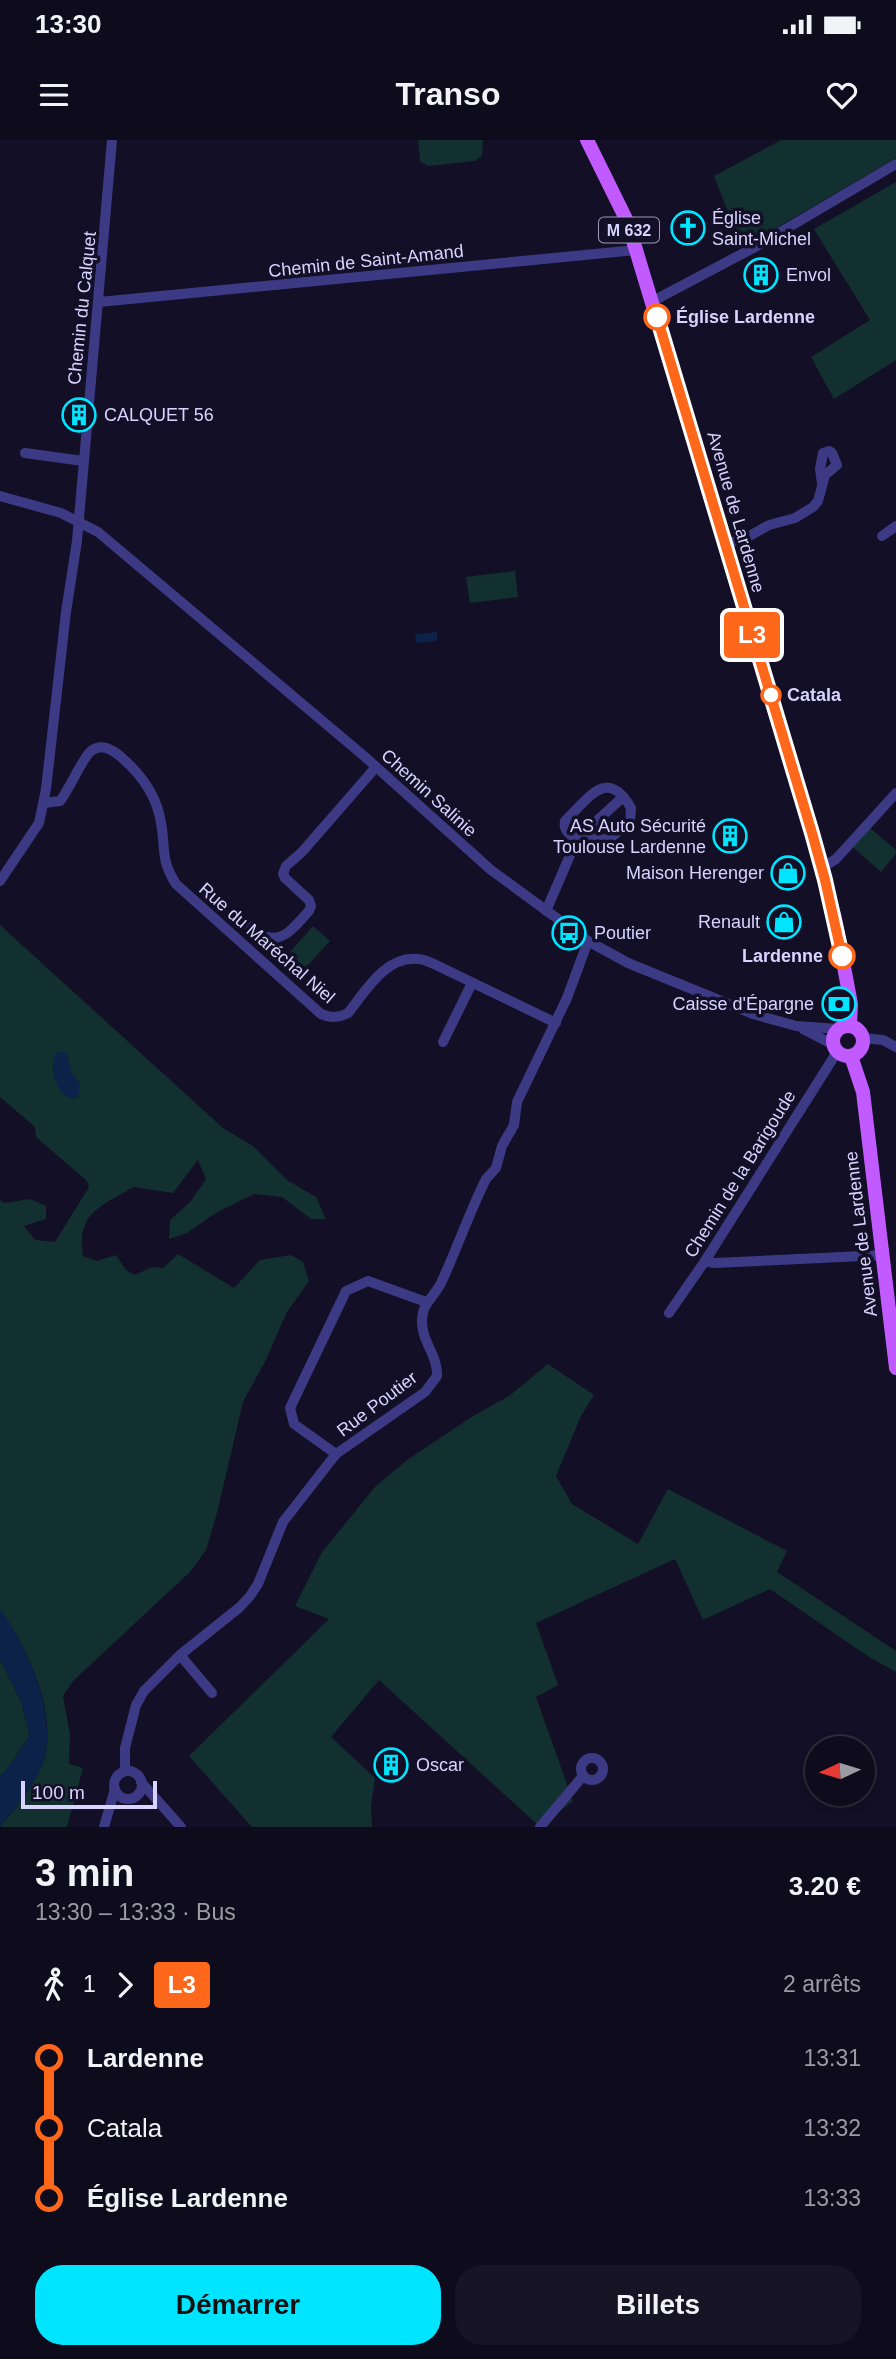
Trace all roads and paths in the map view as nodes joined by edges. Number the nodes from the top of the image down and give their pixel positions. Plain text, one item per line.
1 (112, 140) edge
2 (587, 140) edge
3 (896, 164) edge
4 (636, 250) junction
5 (653, 301) junction
6 (99, 302) junction
7 (25, 453) dead end
8 (83, 461) junction
9 (822, 483) dead end
10 (0, 496) edge
11 (78, 521) junction
12 (896, 526) edge
13 (882, 536) dead end
14 (725, 544) junction
15 (376, 767) junction
16 (896, 793) edge
17 (623, 797) junction
18 (44, 803) junction
19 (580, 836) junction
20 (822, 868) junction
21 (0, 881) edge
22 (546, 911) junction
23 (249, 926) dead end
24 (589, 941) junction
25 (472, 983) junction
26 (556, 1023) junction
27 (796, 1026) junction
28 (844, 1027) junction
29 (863, 1038) junction
30 (443, 1042) dead end
31 (896, 1047) edge
32 (841, 1051) junction
33 (884, 1255) junction
34 (705, 1261) junction
35 (426, 1303) junction
36 (669, 1312) dead end
37 (896, 1368) edge
38 (335, 1454) junction
39 (180, 1655) junction
40 (212, 1693) dead end
41 (125, 1771) junction
42 (583, 1776) dead end
43 (141, 1782) junction
44 (114, 1789) junction
45 (104, 1827) edge
46 (181, 1827) edge
47 (540, 1827) edge

1 - 6 street, Chemin du Calquet
2 - 4 main road, Avenue de Lardenne / M 632
3 - 5 street
4 - 5 main road, Avenue de Lardenne / M 632
4 - 6 street, Chemin de Saint-Amand
5 - 14 main road, Avenue de Lardenne / M 632
6 - 8 street, Chemin du Calquet
7 - 8 street
8 - 11 street, Chemin du Calquet
9 - 14 street
10 - 11 street, Chemin Salinie
11 - 15 street, Chemin Salinie
11 - 18 street, Chemin du Calquet
12 - 13 street
14 - 20 main road, Avenue de Lardenne / M 632
15 - 22 street, Chemin Salinie
15 - 23 street
16 - 20 street
17 - 19 street
17 - 19 street
17 - 19 street
18 - 21 street, Chemin du Calquet
18 - 25 street, Rue du Maréchal Niel
19 - 22 street
20 - 28 main road, Avenue de Lardenne / M 632
22 - 24 street, Chemin Salinie
24 - 26 street
24 - 27 street, Chemin Salinie
25 - 26 street, Rue du Maréchal Niel
25 - 30 street
26 - 35 street
27 - 28 street, Chemin Salinie
27 - 32 street, Chemin Salinie
28 - 29 main road
28 - 32 main road
29 - 31 street
29 - 32 main road
32 - 33 main road, Avenue de Lardenne
32 - 34 street, Chemin de la Barigoude
33 - 34 street
33 - 37 main road, Avenue de Lardenne
34 - 36 street, Chemin de la Barigoude
35 - 38 street, Rue Poutier
35 - 38 street
38 - 39 street, Rue Poutier
39 - 40 street
39 - 41 street, Rue Poutier
41 - 43 street
41 - 44 street, Rue Poutier
42 - 47 street
43 - 44 street
43 - 46 street
44 - 45 street, Rue Poutier

